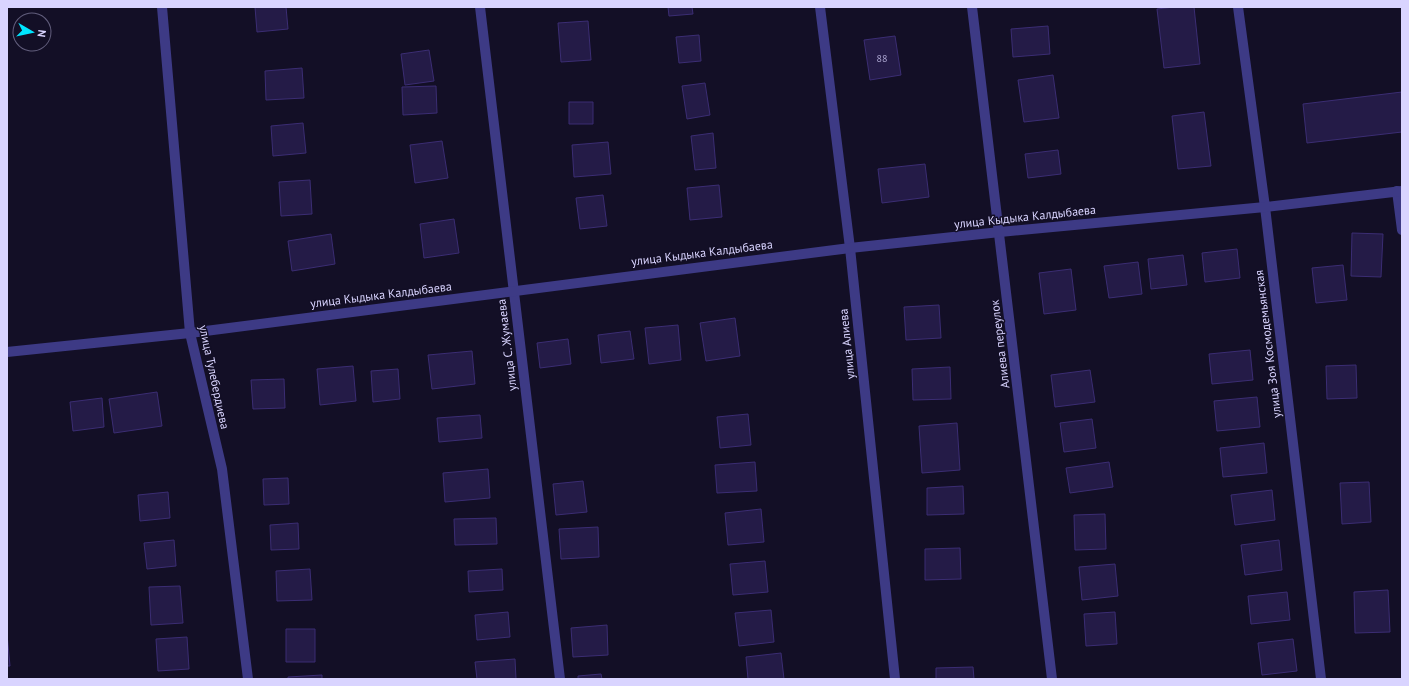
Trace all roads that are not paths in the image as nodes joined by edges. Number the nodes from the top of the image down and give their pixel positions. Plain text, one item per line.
1 (162, 7) edge
2 (480, 7) edge
3 (820, 7) edge
4 (972, 7) edge
5 (1238, 7) edge
6 (1399, 191) edge
7 (1264, 207) junction
8 (1402, 230) edge
9 (1000, 232) junction
10 (850, 248) junction
11 (514, 290) junction
12 (190, 333) junction
13 (7, 352) edge
14 (248, 679) edge
15 (560, 679) edge
16 (895, 679) edge
17 (1052, 679) edge
18 (1321, 679) edge

1 - 12 street, улица Тулебердиева
2 - 11 street, улица С. Жумаева
3 - 10 street, улица Алиева
4 - 9 street, Алиева переулок
5 - 7 street, улица Зоя Космодемьянская
6 - 7 street, улица Кыдыка Калдыбаева
6 - 8 street
7 - 9 street, улица Кыдыка Калдыбаева
7 - 18 street, улица Зоя Космодемьянская
9 - 10 street, улица Кыдыка Калдыбаева
9 - 17 street, Алиева переулок
10 - 11 street, улица Кыдыка Калдыбаева
10 - 16 street, улица Алиева
11 - 12 street, улица Кыдыка Калдыбаева
11 - 15 street, улица С. Жумаева
12 - 13 street, улица Кыдыка Калдыбаева
12 - 14 street, улица Тулебердиева

